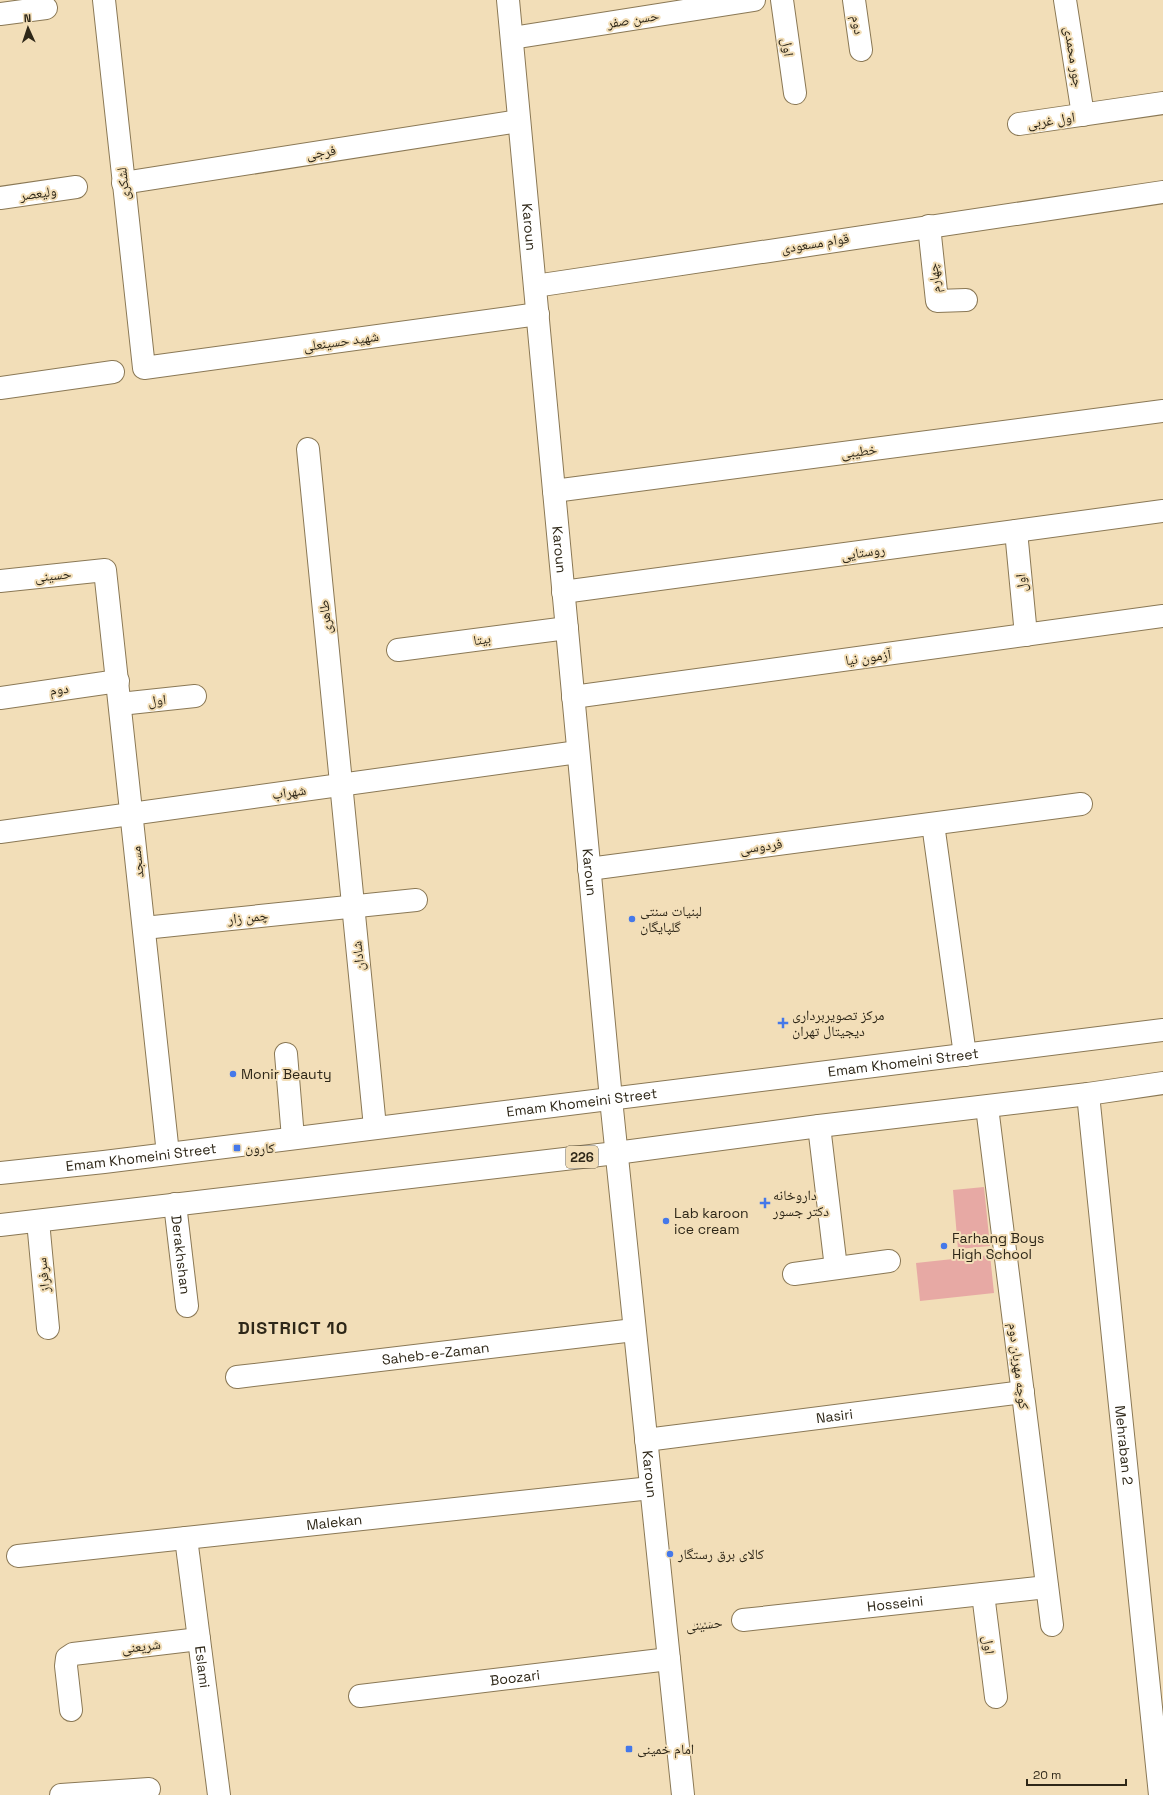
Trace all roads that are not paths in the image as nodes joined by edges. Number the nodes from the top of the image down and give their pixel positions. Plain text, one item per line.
1 (104, 0) edge
2 (508, 0) edge
3 (754, 0) edge
4 (782, 0) edge
5 (854, 0) edge
6 (1065, 0) edge
7 (46, 8) dead end
8 (0, 14) edge
9 (512, 38) junction
10 (861, 50) dead end
11 (795, 93) dead end
12 (1163, 103) edge
13 (1082, 115) junction
14 (519, 121) junction
15 (1019, 124) dead end
16 (123, 183) junction
17 (76, 187) dead end
18 (1163, 192) edge
19 (0, 198) edge
20 (929, 226) junction
21 (535, 286) junction
22 (966, 300) dead end
23 (538, 314) junction
24 (144, 368) joint
25 (113, 372) dead end
26 (0, 388) edge
27 (1163, 411) edge
28 (308, 449) dead end
29 (554, 491) junction
30 (1163, 512) edge
31 (1016, 531) junction
32 (105, 570) joint
33 (0, 581) edge
34 (563, 592) junction
35 (1163, 616) edge
36 (567, 628) junction
37 (1026, 635) junction
38 (398, 650) dead end
39 (118, 681) junction
40 (195, 696) dead end
41 (573, 697) junction
42 (0, 698) edge
43 (120, 704) junction
44 (578, 752) junction
45 (341, 784) junction
46 (1081, 804) dead end
47 (132, 814) junction
48 (933, 824) junction
49 (0, 832) edge
50 (589, 869) junction
51 (416, 900) dead end
52 (353, 906) junction
53 (144, 928) junction
54 (1163, 1030) edge
55 (286, 1054) dead end
56 (965, 1055) junction
57 (1163, 1083) edge
58 (1088, 1094) junction
59 (611, 1099) junction
60 (987, 1107) junction
61 (819, 1126) junction
62 (375, 1127) junction
63 (293, 1138) junction
64 (616, 1153) junction
65 (168, 1154) junction
66 (0, 1173) edge
67 (175, 1204) junction
68 (38, 1221) junction
69 (0, 1225) edge
70 (889, 1261) dead end
71 (836, 1268) junction
72 (794, 1274) dead end
73 (187, 1306) dead end
74 (48, 1328) dead end
75 (634, 1330) junction
76 (237, 1377) dead end
77 (1023, 1392) junction
78 (646, 1440) junction
79 (651, 1488) junction
80 (186, 1538) junction
81 (18, 1556) dead end
82 (1047, 1587) junction
83 (983, 1594) junction
84 (743, 1620) road end
85 (1052, 1625) dead end
86 (199, 1639) junction
87 (669, 1659) junction
88 (360, 1696) dead end
89 (996, 1696) dead end
90 (71, 1710) dead end
91 (149, 1789) dead end
92 (89, 1794) edge
93 (61, 1795) edge
94 (219, 1795) edge
95 (683, 1795) edge
96 (1160, 1795) edge

1 - 16 street, لشکری
2 - 9 street, Karoun
3 - 9 street, حسن صفر
4 - 11 street, اول
5 - 10 street, دوم
6 - 13 street, جور محمدی
7 - 8 street
9 - 14 street, Karoun
12 - 13 street, اول غربی
13 - 15 street, اول غربی
14 - 16 street, فرجی
14 - 21 street, Karoun
16 - 24 street, لشکری
17 - 19 street, ولیعصر
18 - 20 street, قوام مسعودی
20 - 21 street, قوام مسعودی
20 - 22 street, چهارم
21 - 23 street, Karoun
23 - 24 street, شهید حسینعلی
23 - 29 street, Karoun
25 - 26 street
27 - 29 street, خطیبی
28 - 45 street, طاهری
29 - 34 street, Karoun
30 - 31 street, روستایی
31 - 34 street, روستایی
31 - 37 street, اول
32 - 33 street, حسینی
32 - 39 street, مسجد
34 - 36 street, Karoun
35 - 37 street, آزمون نیا
36 - 38 street, بیتا
36 - 41 street, Karoun
37 - 41 street, آزمون نیا
39 - 42 street, دوم
39 - 43 street, مسجد
40 - 43 street, اول
41 - 44 street, Karoun
43 - 47 street, مسجد
44 - 45 street, شهراب
44 - 50 street, Karoun
45 - 47 street, شهراب
45 - 52 street, شادان
46 - 48 street, فردوسی
47 - 49 street, شهراب
47 - 53 street, مسجد
48 - 50 street, فردوسی
48 - 56 street
50 - 59 street, Karoun
51 - 52 street
52 - 53 street, چمن زار
52 - 62 street, شادان
53 - 65 street, مسجد
54 - 56 street, Emam Khomeini Street
55 - 63 street
56 - 59 street, Emam Khomeini Street
57 - 58 street, 226
58 - 60 street, 226
58 - 96 street, Mehraban 2
59 - 62 street, Emam Khomeini Street
59 - 64 street, Karoun
60 - 61 street, 226
60 - 77 street, کوچه مهربان دوم
61 - 64 street, 226
61 - 71 street
62 - 63 street, Emam Khomeini Street
63 - 65 street, Emam Khomeini Street
64 - 67 street, 226
64 - 75 street, Karoun
65 - 66 street, Emam Khomeini Street
67 - 68 street, 226
67 - 73 street, Derakhshan
68 - 69 street, 226
68 - 74 street, سرفراز
70 - 71 street
71 - 72 street
75 - 76 street, Saheb-e-Zaman
75 - 78 street, Karoun
77 - 78 street, Nasiri
77 - 82 street, کوچه مهربان دوم
78 - 79 street, Karoun
79 - 80 street, Malekan
79 - 87 street, Karoun
80 - 81 street, Malekan
80 - 86 street, Eslami
82 - 83 street, Hosseini
82 - 85 street, کوچه مهربان دوم
83 - 84 street, Hosseini
83 - 89 street, اول
86 - 90 street, شریعنی
86 - 94 street, Eslami
87 - 88 street, Boozari
87 - 95 street, Karoun
91 - 92 street
92 - 93 street

